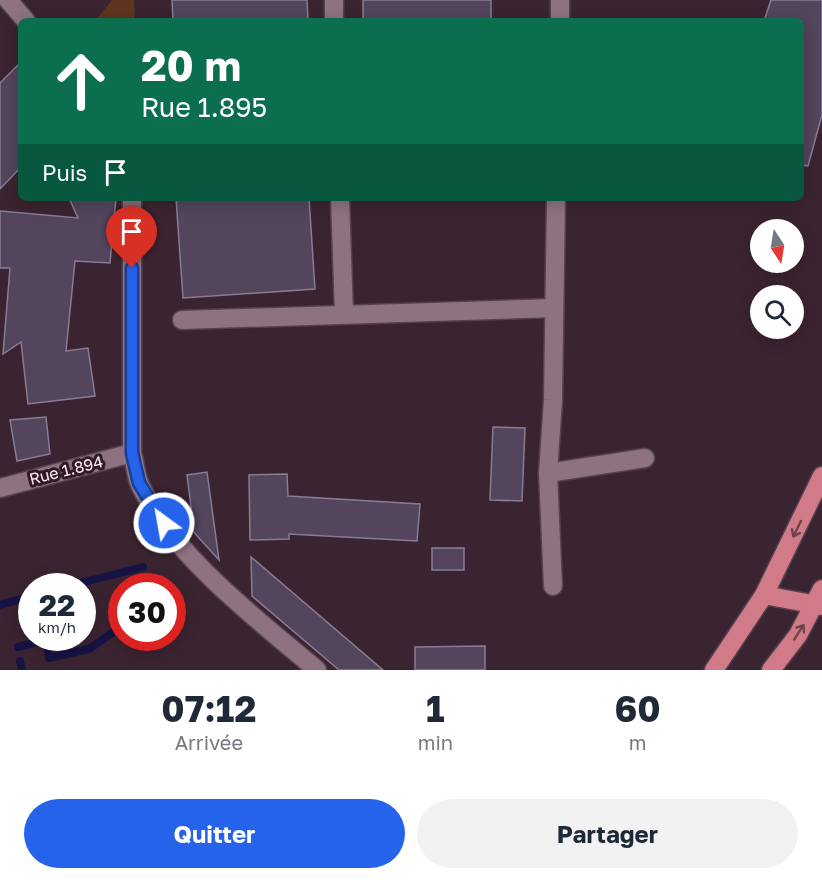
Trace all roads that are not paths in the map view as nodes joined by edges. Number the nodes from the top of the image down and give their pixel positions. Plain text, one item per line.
1 (8, 0) edge
2 (334, 0) edge
3 (560, 0) edge
4 (23, 18) edge
5 (334, 18) edge
6 (560, 18) edge
7 (132, 201) edge
8 (340, 201) edge
9 (556, 201) edge
10 (554, 308) junction
11 (344, 314) junction
12 (182, 320) dead end
13 (132, 453) junction
14 (645, 458) dead end
15 (548, 473) junction
16 (822, 476) edge
17 (0, 488) edge
18 (554, 586) dead end
19 (764, 595) junction
20 (820, 600) edge
21 (317, 670) edge
22 (714, 670) edge
23 (771, 670) edge

1 - 4 street
2 - 5 street
3 - 6 street
7 - 13 street
8 - 11 street
9 - 10 street
10 - 11 street
10 - 15 street
11 - 12 street
13 - 17 street, Rue 1.894
13 - 21 street
14 - 15 street
15 - 18 street
16 -> 19 main road
19 - 20 main road
19 - 22 main road
23 -> 20 main road

